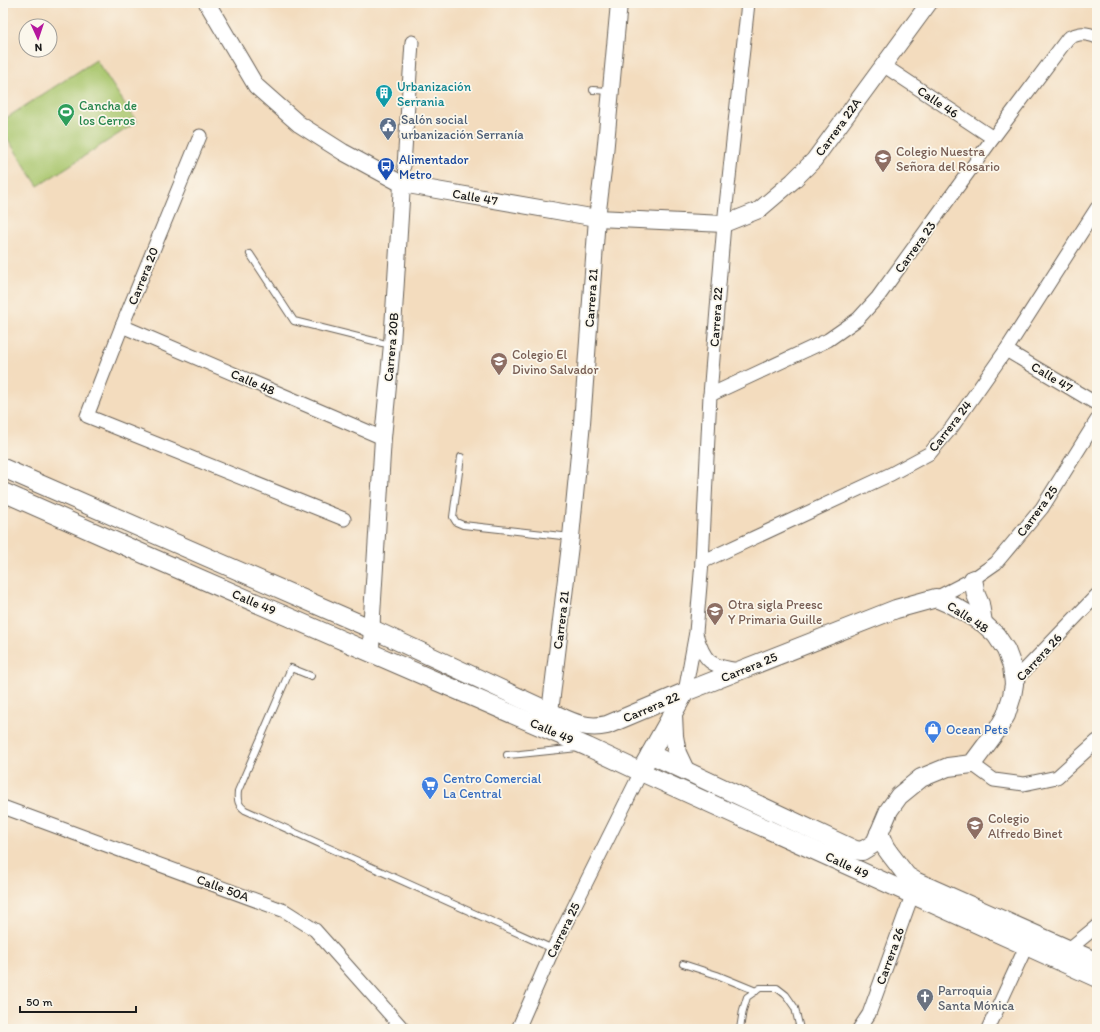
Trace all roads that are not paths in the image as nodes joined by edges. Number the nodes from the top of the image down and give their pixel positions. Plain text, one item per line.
1 (207, 3) edge
2 (618, 3) edge
3 (748, 3) edge
4 (929, 3) edge
5 (1097, 37) edge
6 (412, 42) dead end
7 (883, 65) junction
8 (593, 90) dead end
9 (610, 91) junction
10 (200, 136) dead end
11 (993, 138) junction
12 (403, 175) junction
13 (1097, 208) edge
14 (597, 218) junction
15 (724, 224) junction
16 (250, 254) dead end
17 (122, 326) junction
18 (392, 344) junction
19 (1006, 350) junction
20 (710, 395) junction
21 (1097, 404) edge
22 (1097, 420) edge
23 (383, 438) junction
24 (461, 457) dead end
25 (3, 468) edge
26 (3, 492) edge
27 (78, 500) junction
28 (344, 519) dead end
29 (69, 521) junction
30 (571, 537) junction
31 (702, 562) junction
32 (973, 579) junction
33 (1097, 595) edge
34 (936, 598) junction
35 (983, 623) junction
36 (372, 629) junction
37 (696, 632) junction
38 (372, 653) junction
39 (740, 670) junction
40 (311, 676) dead end
41 (1014, 684) junction
42 (685, 692) junction
43 (550, 712) junction
44 (673, 716) junction
45 (581, 725) joint
46 (1097, 741) edge
47 (588, 747) junction
48 (650, 754) junction
49 (507, 755) dead end
50 (972, 764) junction
51 (640, 772) junction
52 (690, 772) junction
53 (3, 807) edge
54 (879, 833) junction
55 (915, 889) junction
56 (1097, 926) edge
57 (1030, 939) junction
58 (553, 949) junction
59 (1069, 949) junction
60 (1097, 962) edge
61 (683, 964) dead end
62 (1097, 978) edge
63 (756, 991) junction
64 (993, 1027) edge
65 (403, 1029) edge
66 (518, 1029) edge
67 (740, 1029) edge
68 (800, 1029) edge
69 (859, 1029) edge

1 - 12 street, Calle 47
2 - 9 street, Carrera 21
3 - 15 street, Carrera 22
4 - 7 street, Carrera 22A
5 - 11 street, Carrera 23
6 - 12 street, Carrera 20B
7 - 11 street, Calle 46
7 - 15 street, Carrera 22A
8 - 9 lane
9 - 14 street, Carrera 21
10 - 17 street, Carrera 20
11 - 20 street, Carrera 23
12 - 14 street, Calle 47
12 - 18 street, Carrera 20B
13 - 19 street, Carrera 24
14 - 15 street, Calle 47
14 - 30 street, Carrera 21
15 - 20 street, Carrera 22
16 - 18 lane
17 - 23 street, Calle 48
17 - 28 street, Carrera 20
18 - 23 street, Carrera 20B
19 - 21 street, Calle 47
19 - 31 street, Carrera 24
20 - 31 street, Carrera 22
22 - 32 street, Carrera 25
23 - 36 street, Carrera 20B
24 - 30 lane
25 - 27 main road, Calle 49
26 - 29 main road, Calle 49
27 - 29 main road
27 - 36 main road, Calle 49
29 - 38 main road, Calle 49
30 - 43 street, Carrera 21
31 - 37 street, Carrera 22
32 - 34 street, Carrera 25
32 - 35 main road
33 - 41 street, Carrera 26
34 - 35 main road, Calle 48
34 - 39 main road, Carrera 25
35 - 41 main road, Calle 48
36 - 38 street, Carrera 20B
36 - 43 main road, Calle 49
37 - 39 street, Carrera 22
37 - 42 street, Carrera 22
38 - 47 main road, Calle 49
39 - 42 main road, Carrera 25
40 - 58 lane
41 - 50 main road, Carrera 26
42 - 44 main road, Carrera 25
42 - 45 main road, Carrera 22
43 - 45 main road, Calle 49
44 - 48 main road, Carrera 25
44 - 52 main road
46 - 50 street
47 - 49 lane
47 - 51 main road, Calle 49
48 - 51 main road, Carrera 25
48 - 52 main road, Calle 49
50 - 54 main road
51 - 52 main road
51 - 55 main road, Calle 49
51 - 58 street, Carrera 25
52 - 54 main road, Calle 49
53 - 65 street, Calle 50A
54 - 55 main road, Calle 49
55 - 57 main road, Calle 49
55 - 69 street, Carrera 26
56 - 59 street
57 - 59 main road, Calle 49
57 - 62 main road, Calle 49
57 - 64 street
58 - 66 street, Carrera 25
59 - 60 main road, Calle 49
61 - 63 lane
63 - 67 lane
63 - 68 lane

